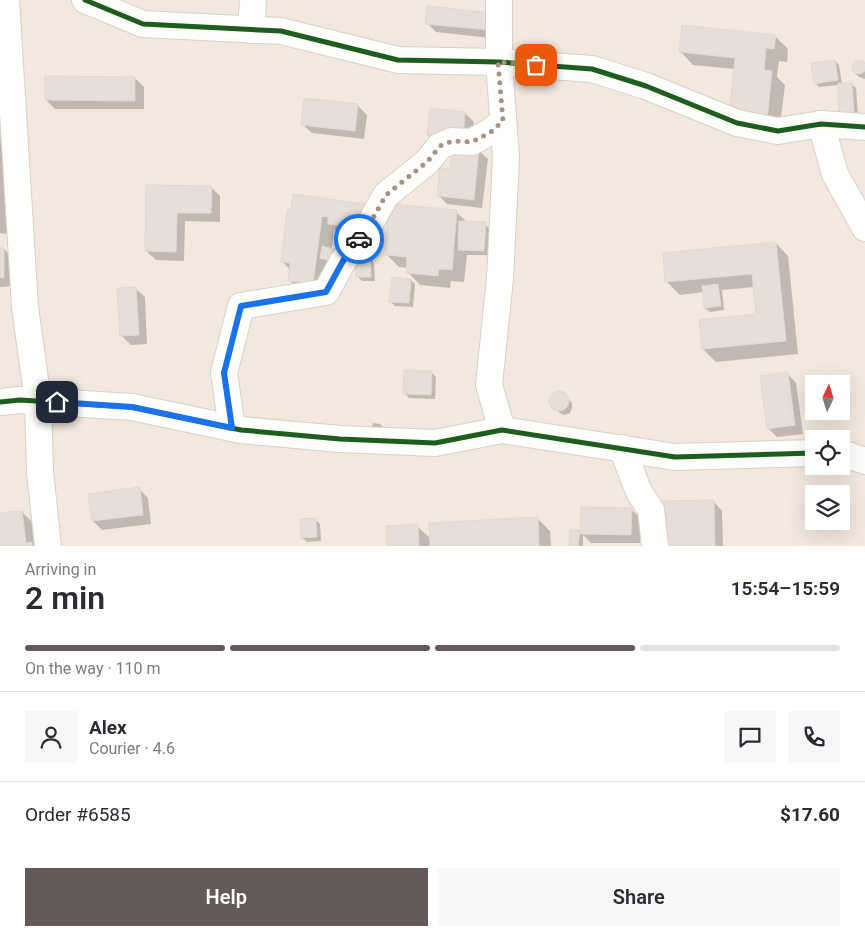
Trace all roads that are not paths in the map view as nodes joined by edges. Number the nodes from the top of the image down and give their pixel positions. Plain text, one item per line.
1 (6, 0) edge
2 (85, 0) edge
3 (253, 0) edge
4 (499, 0) edge
5 (251, 30) junction
6 (498, 62) junction
7 (503, 121) junction
8 (821, 124) junction
9 (865, 127) edge
10 (865, 228) edge
11 (38, 401) junction
12 (0, 402) edge
13 (232, 428) junction
14 (502, 430) junction
15 (622, 448) junction
16 (805, 453) edge
17 (850, 456) edge
18 (865, 461) edge
19 (48, 546) edge
20 (655, 546) edge

1 - 11 street
2 - 5 street
3 - 5 street
4 - 6 street
5 - 6 street
6 - 7 street
6 - 8 street
7 - 13 street
7 - 14 street
8 - 9 street
8 - 10 street
11 - 12 street
11 - 13 street
11 - 19 street
13 - 14 street
14 - 15 street
15 - 16 street
15 - 20 street
17 - 18 street

